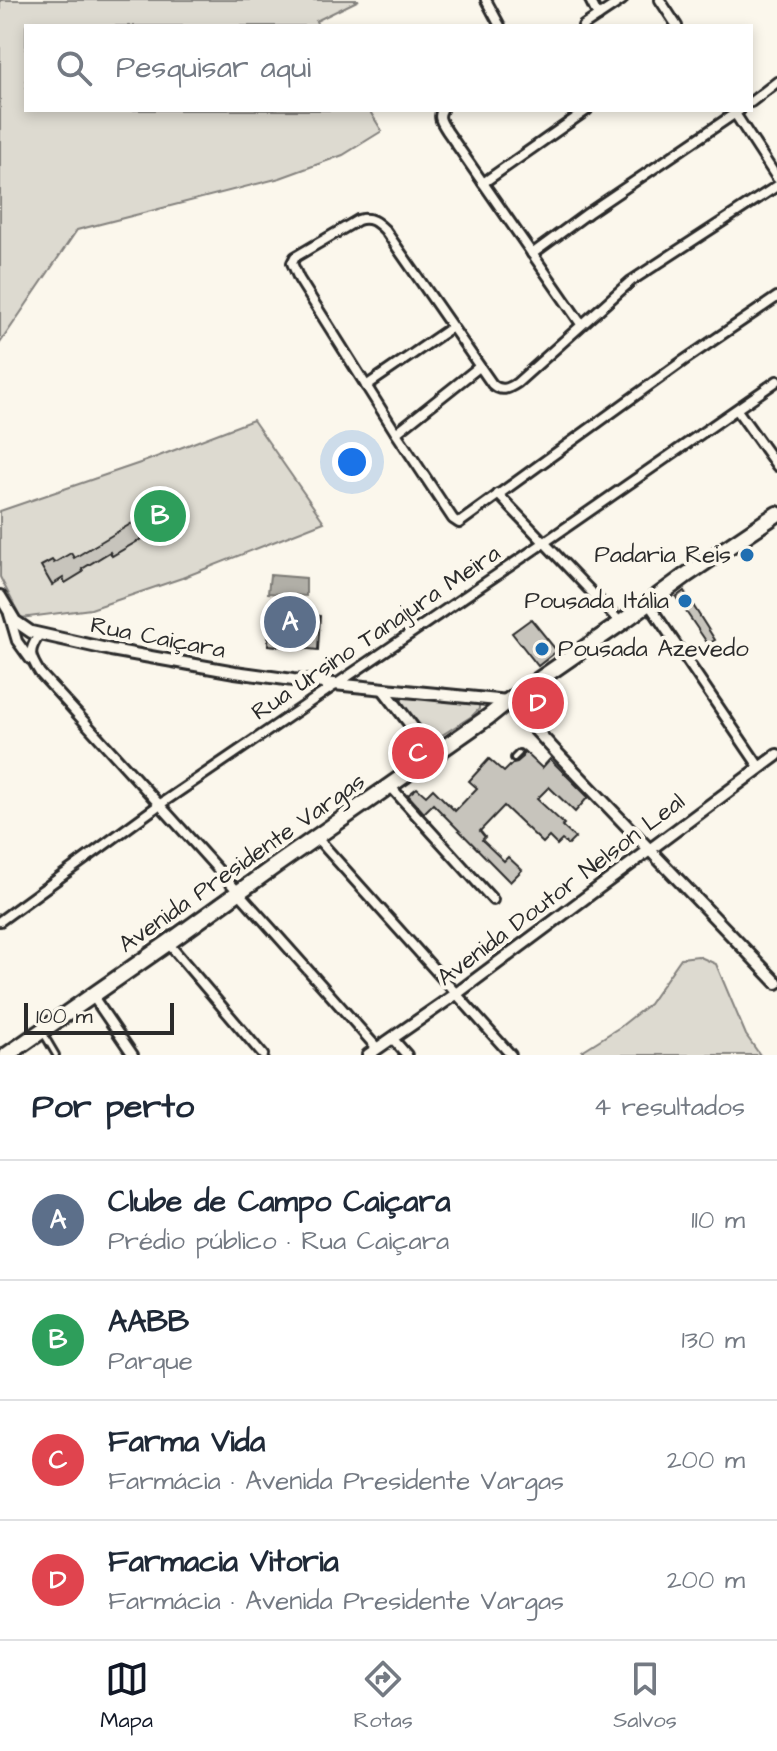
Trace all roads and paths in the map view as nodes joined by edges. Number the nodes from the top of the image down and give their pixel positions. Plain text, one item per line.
1 (486, 0) edge
2 (590, 0) edge
3 (622, 0) edge
4 (660, 0) edge
5 (598, 16) junction
6 (499, 24) edge
7 (586, 24) edge
8 (676, 24) edge
9 (777, 82) edge
10 (753, 100) edge
11 (441, 112) edge
12 (584, 112) edge
13 (735, 112) edge
14 (737, 112) edge
15 (777, 178) edge
16 (483, 183) junction
17 (777, 186) edge
18 (532, 254) junction
19 (777, 297) edge
20 (581, 324) junction
21 (452, 327) junction
22 (479, 367) junction
23 (777, 381) edge
24 (366, 386) junction
25 (737, 410) junction
26 (396, 433) junction
27 (777, 466) edge
28 (498, 494) junction
29 (777, 514) edge
30 (545, 542) junction
31 (0, 596) edge
32 (648, 603) junction
33 (8, 611) junction
34 (621, 623) junction
35 (39, 635) junction
36 (33, 663) junction
37 (338, 684) junction
38 (384, 690) junction
39 (508, 701) junction
40 (519, 753) dead end
41 (434, 755) junction
42 (777, 755) edge
43 (514, 758) dead end
44 (760, 768) junction
45 (390, 786) junction
46 (159, 805) junction
47 (316, 837) junction
48 (650, 849) junction
49 (239, 892) junction
50 (493, 900) dead end
51 (0, 921) edge
52 (168, 943) junction
53 (777, 983) edge
54 (456, 994) junction
55 (92, 995) junction
56 (41, 1031) junction
57 (392, 1038) junction
58 (373, 1051) edge
59 (7, 1055) edge
60 (56, 1055) edge
61 (133, 1055) edge
62 (263, 1055) edge
63 (407, 1055) edge
64 (511, 1055) edge

1 - 6 street
2 - 5 street
3 - 5 street
4 - 8 street
5 - 7 street
9 - 10 street
11 - 16 street
12 - 16 street
13 - 18 street
14 - 15 street
16 - 18 street
17 - 20 street
18 - 20 street
19 - 28 street
20 - 22 street
21 - 22 street
21 - 24 street
21 - 24 street
22 - 26 street
23 - 25 street, Rua Ursino Tanajura Meira
24 - 26 street
25 - 27 street
25 - 30 street, Rua Ursino Tanajura Meira
26 - 28 street
28 - 30 street
29 - 32 main road, Avenida Presidente Vargas
30 - 34 street
30 - 37 street, Rua Ursino Tanajura Meira
31 - 33 street
32 - 34 main road, Avenida Presidente Vargas
32 - 44 street
33 - 35 street
33 - 36 street
34 - 39 main road, Avenida Presidente Vargas
35 - 36 street
35 - 37 street, Rua Caiçara
36 - 46 street
37 - 38 street, Rua Caiçara
37 - 46 street, Rua Ursino Tanajura Meira
38 - 39 street, Rua Caiçara
38 - 41 street
39 - 41 main road, Avenida Presidente Vargas
39 - 48 street
40 - 43 lane
41 - 45 main road, Avenida Presidente Vargas
42 - 44 street, Avenida Doutor Nelson Leal
44 - 48 street, Avenida Doutor Nelson Leal
45 - 47 main road, Avenida Presidente Vargas
45 - 50 street
46 - 49 street
46 - 51 street, Rua Ursino Tanajura Meira
47 - 49 main road, Avenida Presidente Vargas
47 - 54 street
48 - 53 street
48 - 54 street, Avenida Doutor Nelson Leal
49 - 52 main road, Avenida Presidente Vargas
49 - 58 street
52 - 55 main road, Avenida Presidente Vargas
52 - 62 street
54 - 57 street, Avenida Doutor Nelson Leal
54 - 64 street
55 - 56 main road, Avenida Presidente Vargas
55 - 61 street
56 - 59 main road, Avenida Presidente Vargas
56 - 60 lane
57 - 58 street, Avenida Doutor Nelson Leal
57 - 63 street

